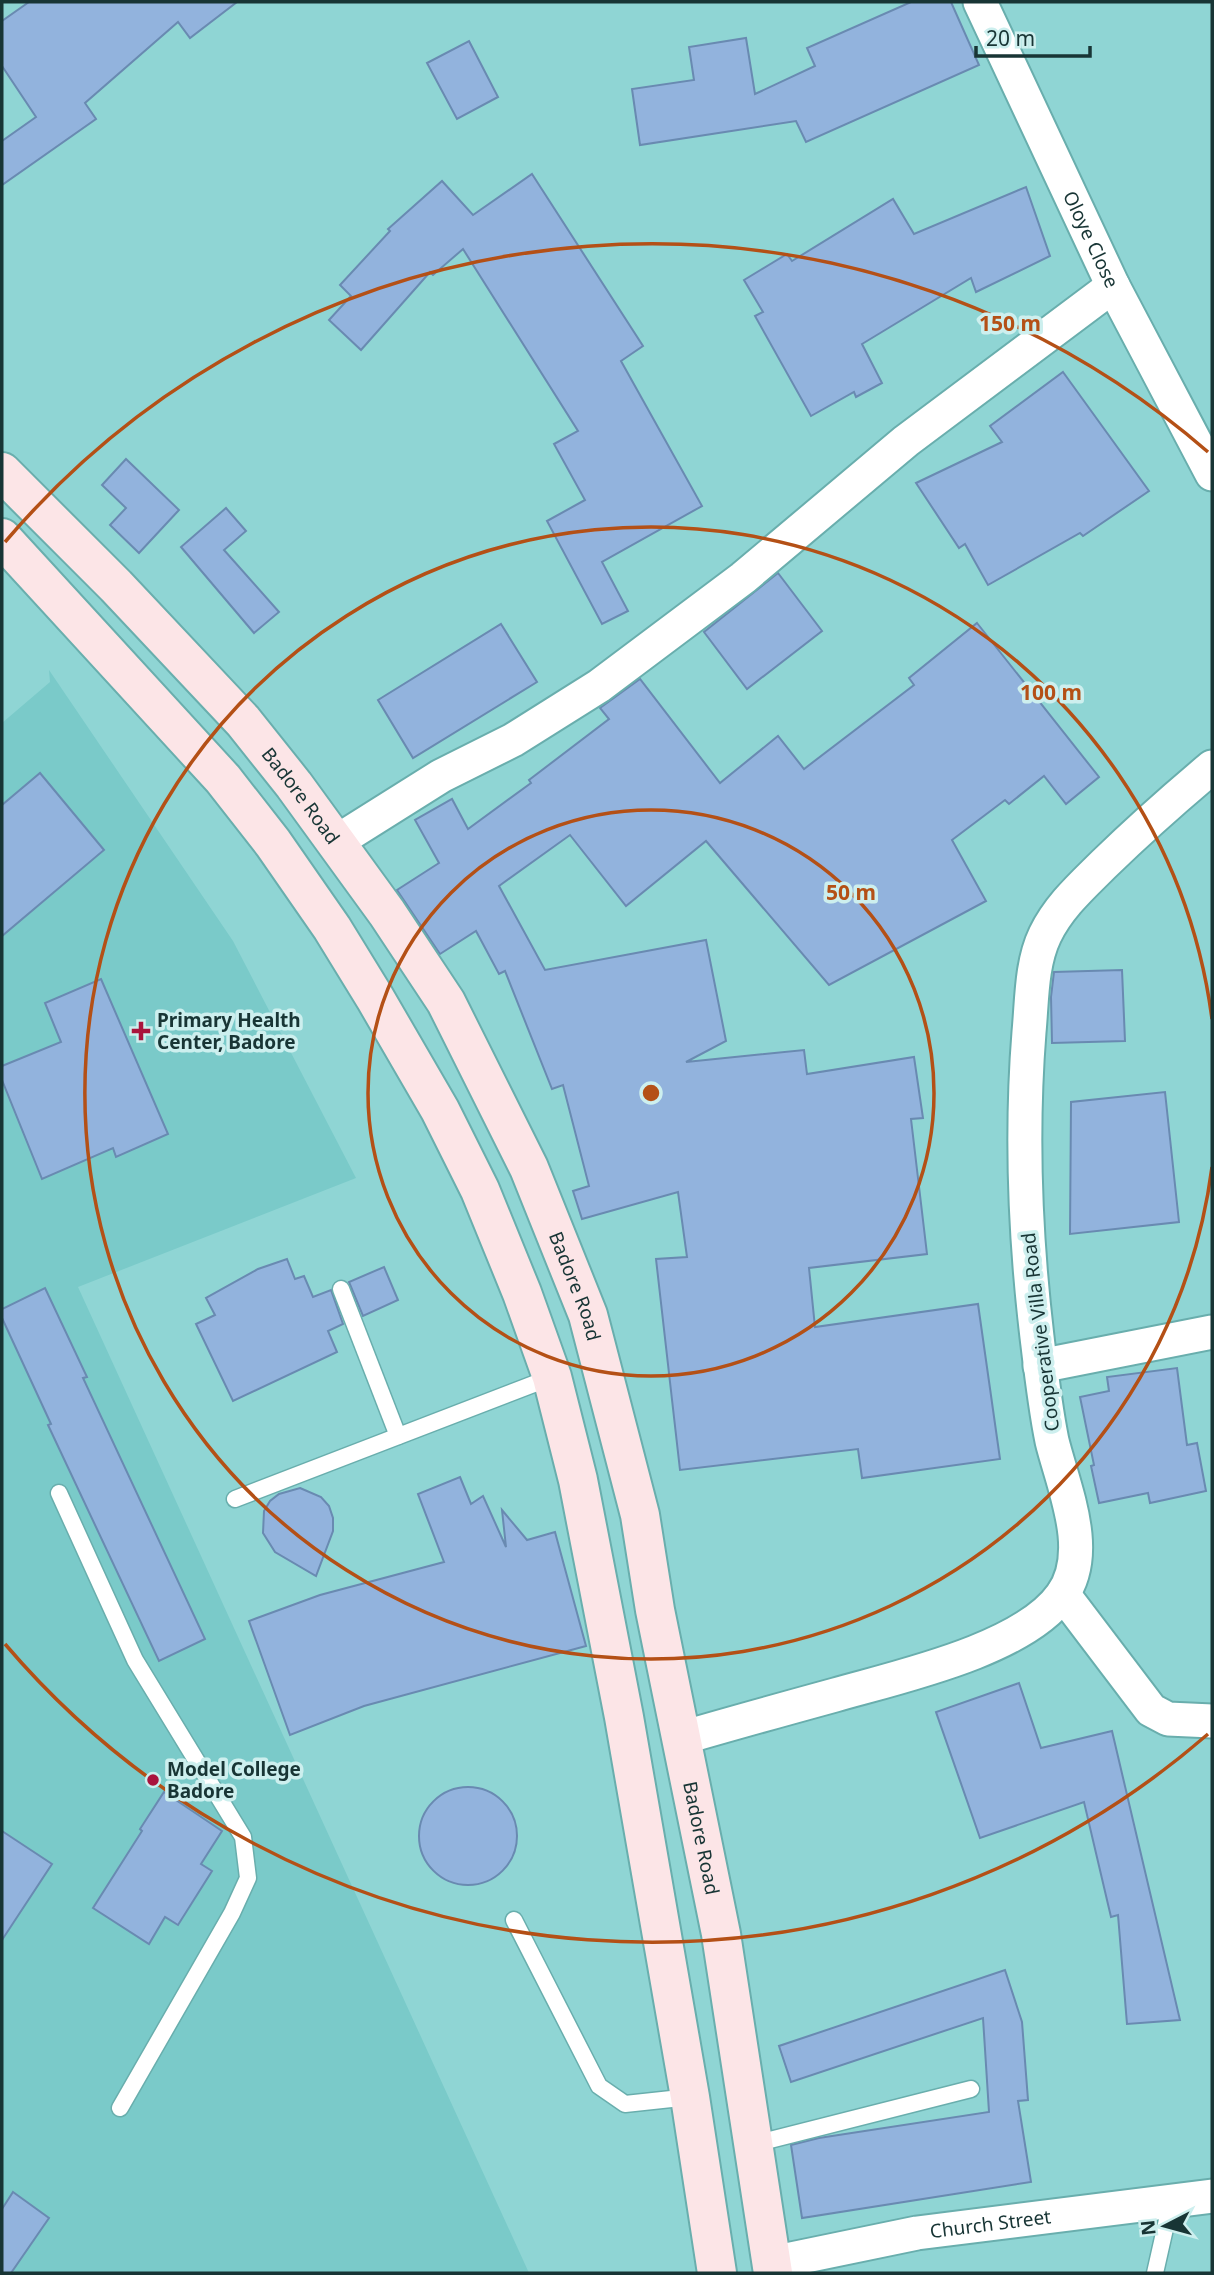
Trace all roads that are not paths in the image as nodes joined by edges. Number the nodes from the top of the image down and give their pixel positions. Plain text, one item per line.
1 (980, 2) edge
2 (1113, 286) junction
3 (2, 472) edge
4 (1212, 474) edge
5 (2, 538) edge
6 (1212, 766) edge
7 (336, 842) junction
8 (341, 1289) dead end
9 (1212, 1332) edge
10 (1040, 1366) junction
11 (552, 1377) junction
12 (614, 1412) junction
13 (564, 1426) junction
14 (398, 1436) junction
15 (58, 1493) dead end
16 (235, 1499) dead end
17 (1063, 1594) junction
18 (1212, 1721) edge
19 (682, 1738) junction
20 (514, 1920) dead end
21 (971, 2089) dead end
22 (690, 2097) junction
23 (120, 2108) dead end
24 (754, 2144) junction
25 (1212, 2196) edge
26 (1171, 2202) junction
27 (773, 2268) edge
28 (717, 2273) edge
29 (1155, 2273) edge

1 - 2 street, Oloye Close
2 - 4 street, Oloye Close
2 - 7 street
3 - 7 main road, Badore Road
5 - 11 main road
6 - 10 street, Cooperative Villa Road
7 - 12 main road, Badore Road
8 - 14 lane
9 - 10 street
10 - 17 street, Cooperative Villa Road
11 - 13 main road
11 - 14 lane
12 - 13 main road
12 - 19 main road, Badore Road
13 - 22 main road
14 - 16 lane
15 - 23 lane
17 - 18 street
17 - 19 street
19 - 24 main road, Badore Road
20 - 22 lane
21 - 24 lane
22 - 28 main road
24 - 27 main road, Badore Road
25 - 26 street, Church Street
26 - 27 street, Church Street
26 - 29 lane

